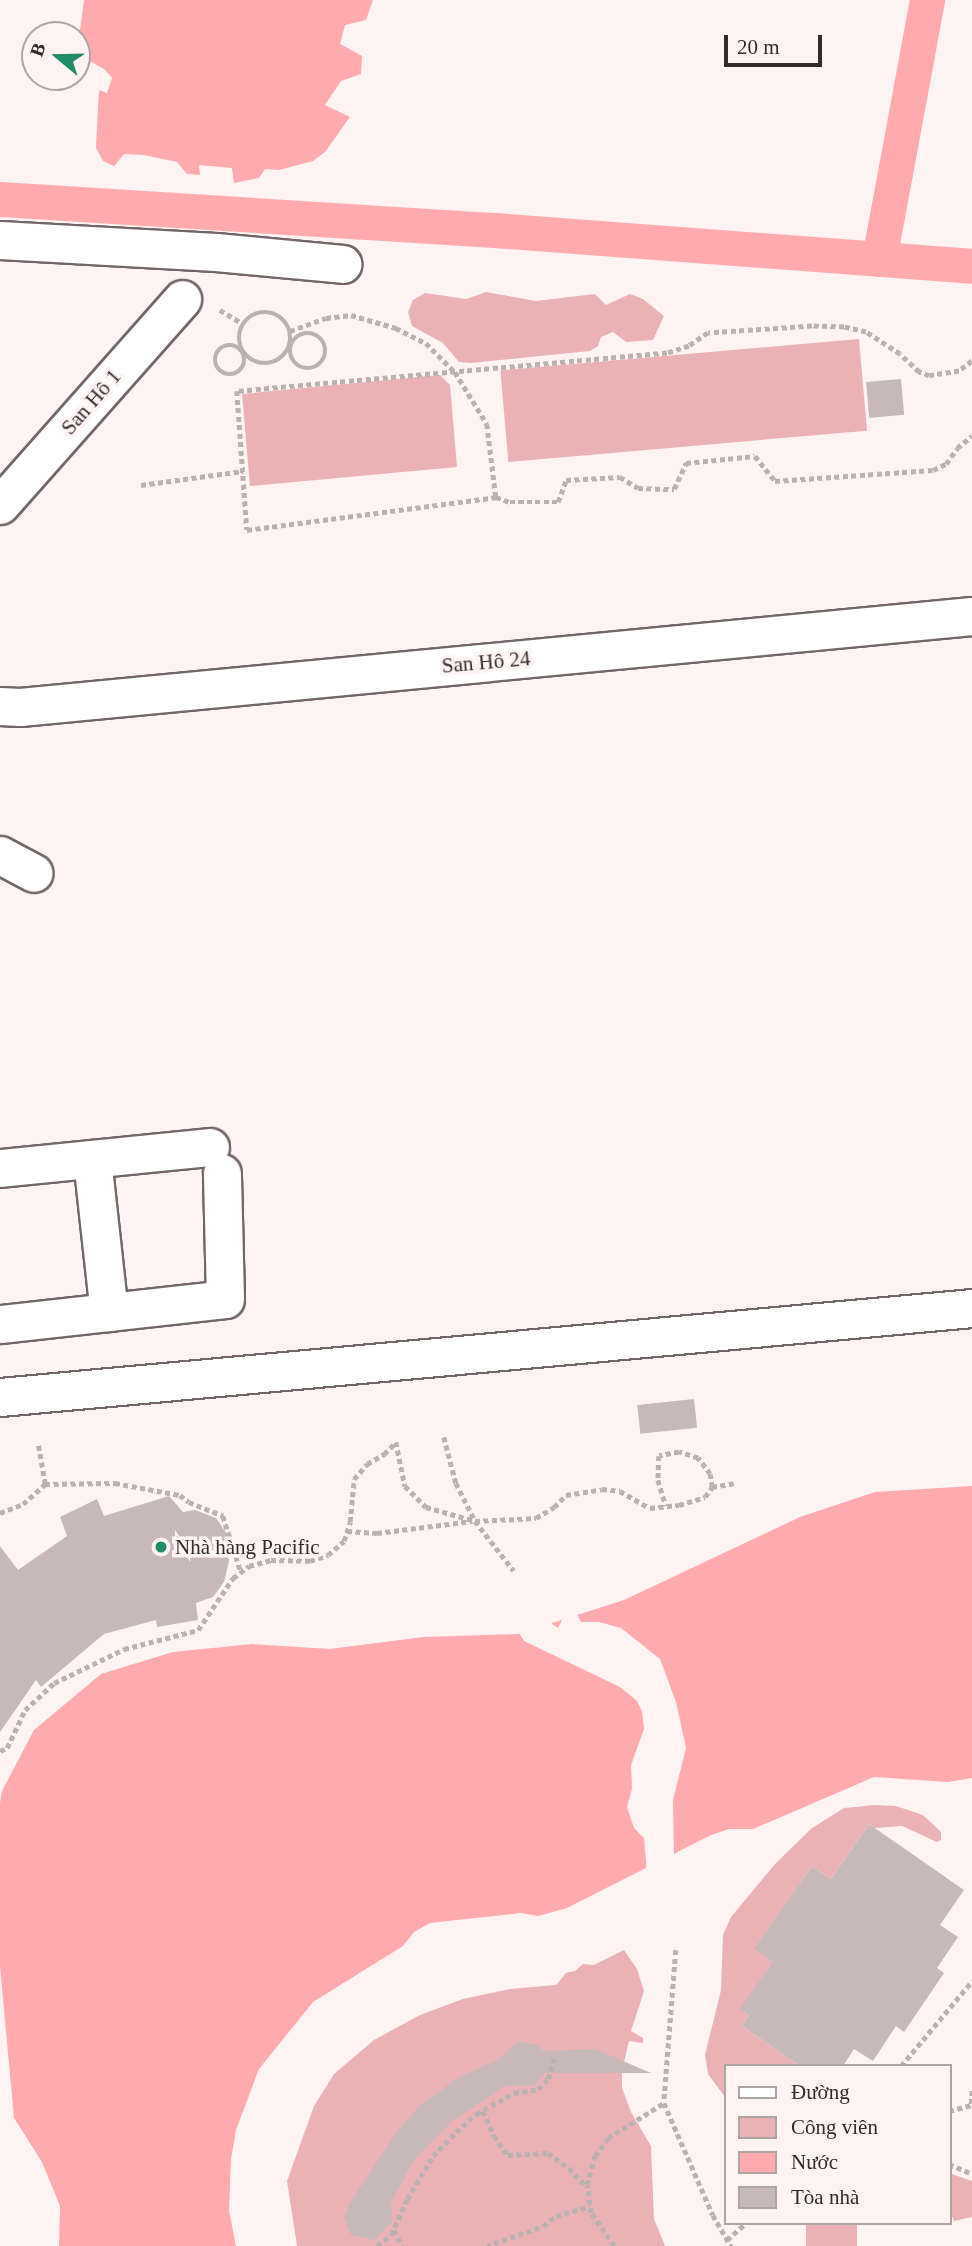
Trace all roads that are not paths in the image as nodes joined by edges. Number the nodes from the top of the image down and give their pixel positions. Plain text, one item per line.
1 (0, 240) edge
2 (342, 264) dead end
3 (182, 299) dead end
4 (0, 505) edge
5 (972, 616) edge
6 (0, 706) edge
7 (0, 855) edge
8 (34, 873) dead end
9 (92, 1159) junction
10 (0, 1168) edge
11 (972, 1308) edge
12 (109, 1312) junction
13 (0, 1324) edge
14 (0, 1397) edge

1 - 2 street
3 - 4 street, San Hô 1
5 - 6 street, San Hô 24
7 - 8 street
9 - 10 street
9 - 12 street
9 - 12 street
11 - 14 street
12 - 13 street

